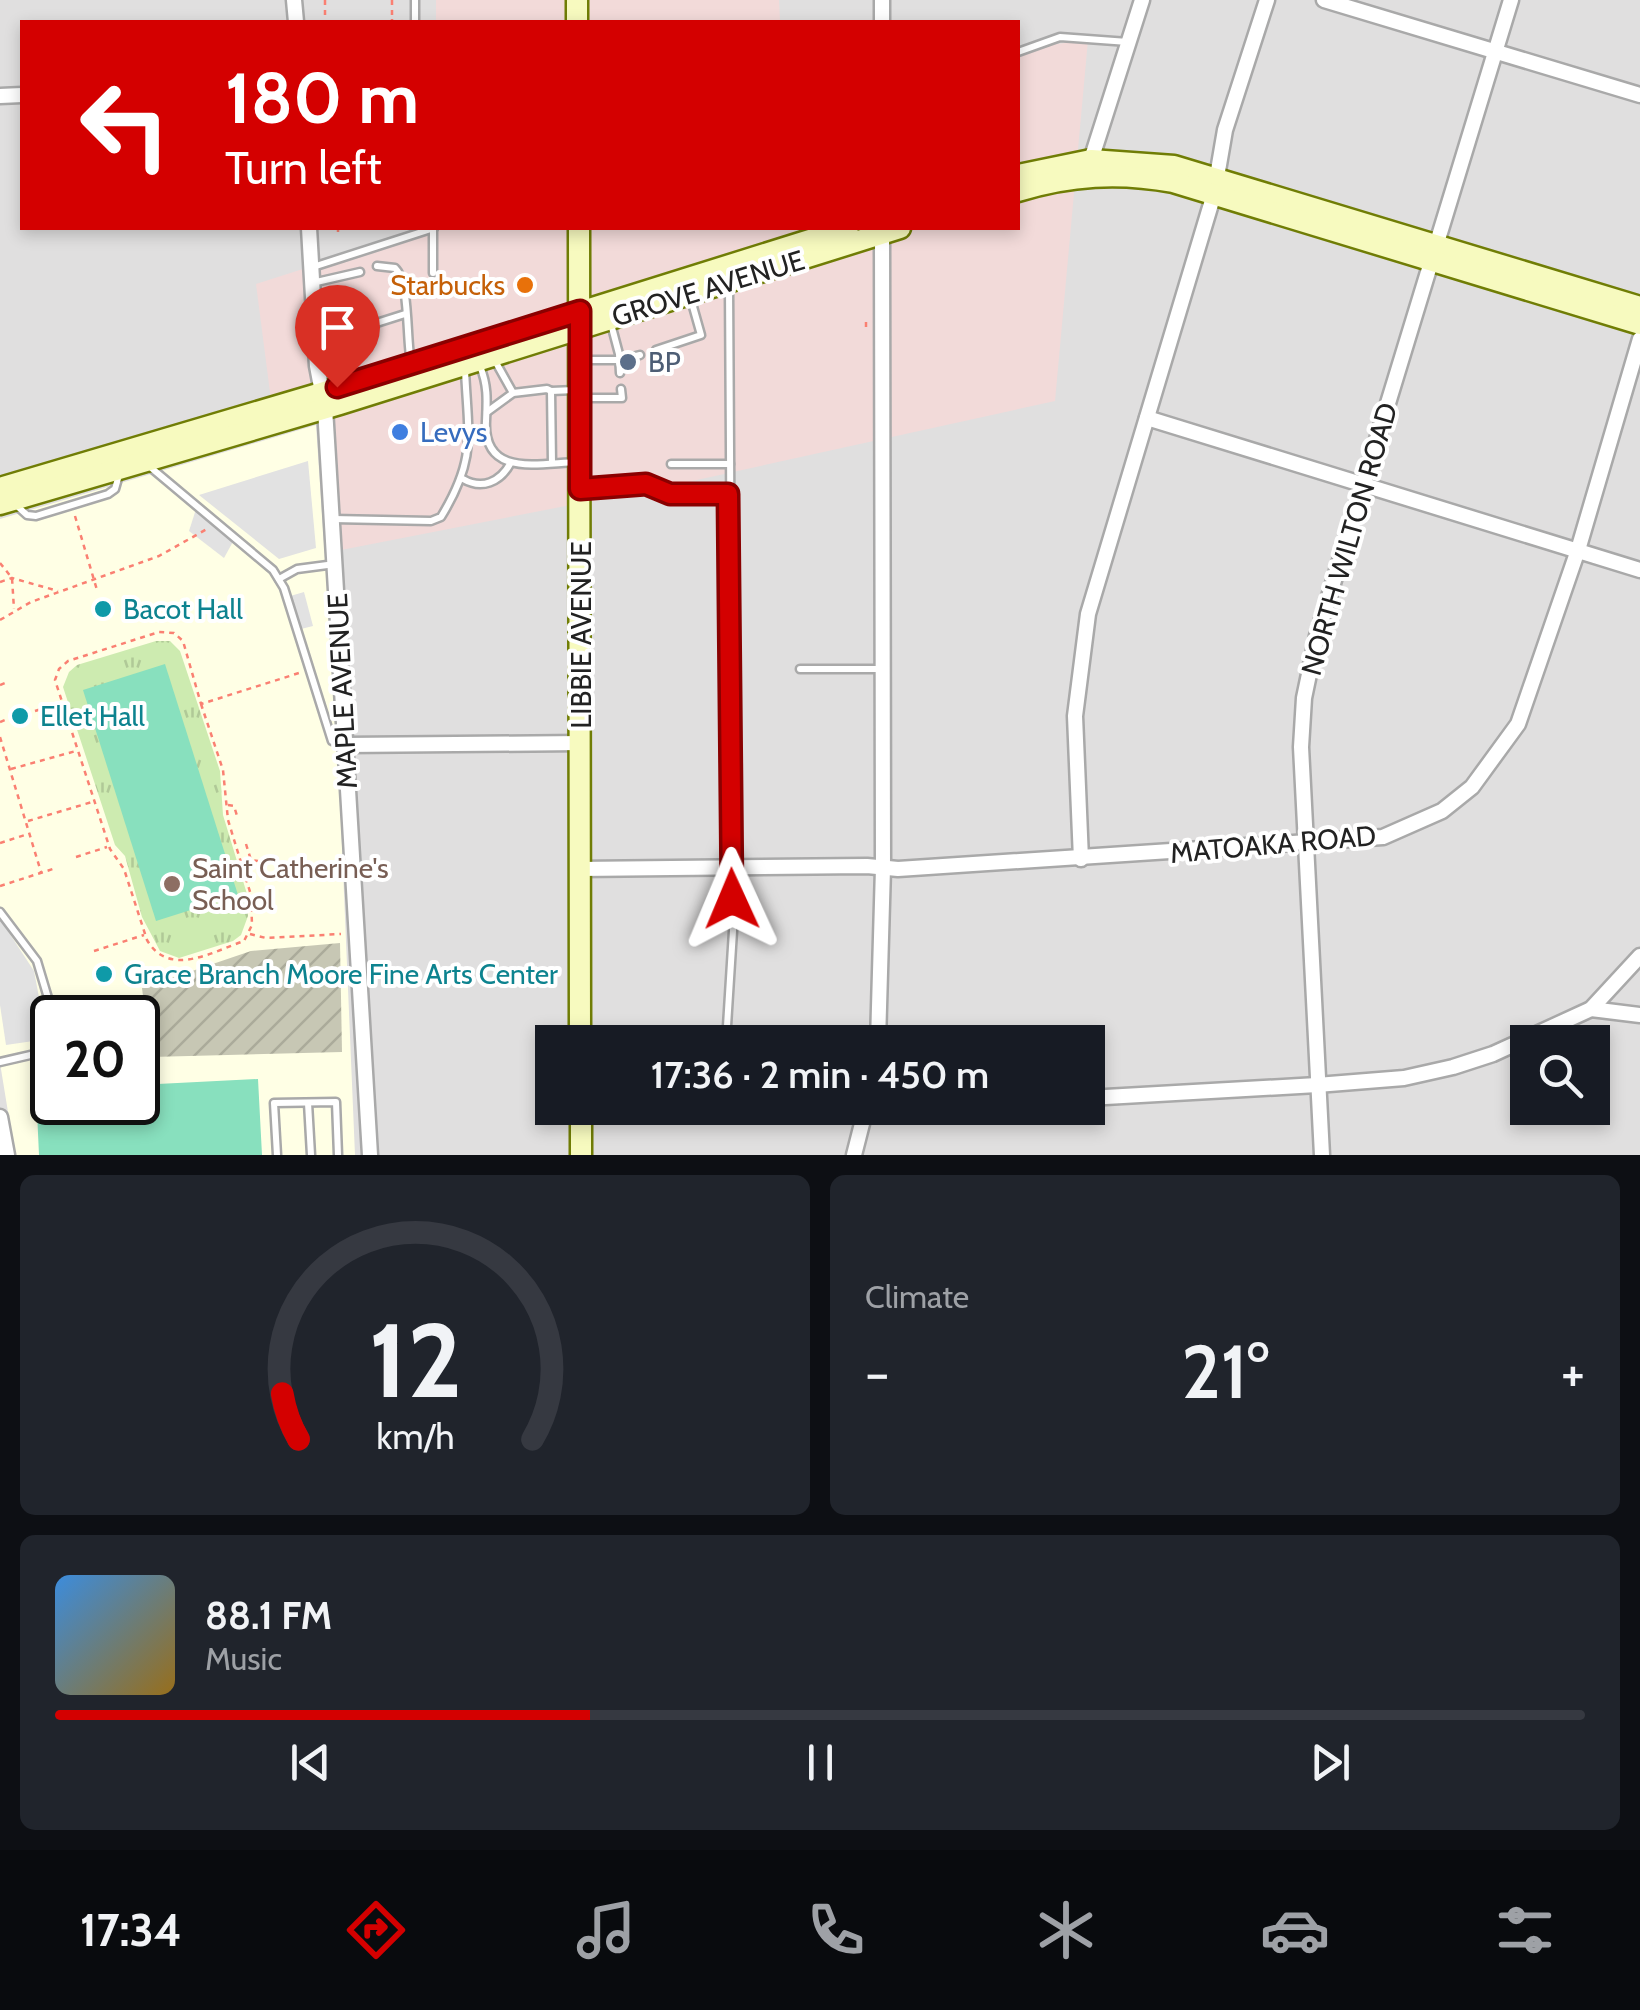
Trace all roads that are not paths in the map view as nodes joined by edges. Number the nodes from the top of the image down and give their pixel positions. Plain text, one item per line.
1 (1142, 0) edge
2 (1266, 0) edge
3 (1324, 0) edge
4 (1511, 0) edge
5 (1129, 42) junction
6 (1020, 51) edge
7 (1496, 52) junction
8 (1640, 95) edge
9 (1091, 160) junction
10 (1020, 175) edge
11 (1215, 186) junction
12 (1020, 190) edge
13 (309, 230) edge
14 (428, 230) edge
15 (433, 230) edge
16 (579, 230) edge
17 (842, 230) edge
18 (885, 230) edge
19 (888, 230) edge
20 (1434, 253) junction
21 (377, 266) dead end
22 (360, 272) dead end
23 (433, 273) dead end
24 (312, 275) junction
25 (729, 282) junction
26 (689, 294) junction
27 (1640, 308) edge
28 (406, 314) junction
29 (610, 319) junction
30 (580, 320) junction
31 (1640, 324) edge
32 (316, 335) junction
33 (1640, 339) edge
34 (656, 350) dead end
35 (640, 355) dead end
36 (478, 360) junction
37 (580, 360) junction
38 (620, 360) junction
39 (412, 364) junction
40 (620, 373) dead end
41 (621, 389) dead end
42 (551, 392) junction
43 (512, 393) junction
44 (580, 394) junction
45 (323, 400) junction
46 (487, 412) junction
47 (1147, 418) junction
48 (144, 462) junction
49 (552, 462) junction
50 (580, 462) junction
51 (510, 464) junction
52 (671, 464) dead end
53 (730, 464) junction
54 (122, 468) junction
55 (463, 479) junction
56 (1362, 486) junction
57 (580, 489) junction
58 (728, 494) junction
59 (4, 497) edge
60 (332, 519) junction
61 (1578, 550) junction
62 (334, 564) junction
63 (1640, 570) edge
64 (279, 579) junction
65 (800, 669) dead end
66 (883, 669) junction
67 (582, 744) junction
68 (346, 745) junction
69 (1307, 844) junction
70 (1081, 858) junction
71 (732, 867) junction
72 (884, 868) junction
73 (579, 869) junction
74 (0, 912) edge
75 (1640, 956) edge
76 (47, 995) edge
77 (1591, 1009) junction
78 (1640, 1016) edge
79 (580, 1025) edge
80 (727, 1025) edge
81 (879, 1025) edge
82 (30, 1055) edge
83 (0, 1062) edge
84 (1317, 1085) junction
85 (1105, 1097) edge
86 (308, 1103) junction
87 (0, 1117) edge
88 (580, 1125) edge
89 (862, 1125) edge
90 (7, 1155) edge
91 (277, 1155) edge
92 (311, 1155) edge
93 (338, 1155) edge
94 (370, 1155) edge
95 (581, 1155) edge
96 (854, 1155) edge
97 (1322, 1155) edge

1 - 5 street
2 - 11 street
3 - 7 street
4 - 7 street, NORTH WILTON ROAD
5 - 6 lane
5 - 9 street
7 - 8 street
7 - 20 street, NORTH WILTON ROAD
9 - 10 street
9 - 11 street
11 - 12 street
11 - 20 street
11 - 47 street
13 - 24 street, MAPLE AVENUE
14 - 24 lane
15 - 23 lane
16 - 30 street, LIBBIE AVENUE
17 - 30 street, GROVE AVENUE
18 - 25 street, GROVE AVENUE
19 - 66 street
20 - 27 street
20 - 31 street
20 - 56 street, NORTH WILTON ROAD
21 - 28 lane
22 - 24 lane
24 - 32 street, MAPLE AVENUE
25 - 26 street, GROVE AVENUE
25 - 53 lane
26 - 29 street, GROVE AVENUE
26 - 34 lane
28 - 32 lane
28 - 39 lane
29 - 30 street, GROVE AVENUE
29 - 38 lane
30 - 36 street, GROVE AVENUE
30 - 37 street, LIBBIE AVENUE
30 - 39 street, GROVE AVENUE
32 - 45 street, MAPLE AVENUE
33 - 61 street, MATOAKA ROAD
35 - 38 lane
36 - 43 lane
36 - 45 street, GROVE AVENUE
36 - 46 lane
36 - 55 lane
37 - 38 lane
37 - 44 street, LIBBIE AVENUE
38 - 40 lane
39 - 45 street, GROVE AVENUE
41 - 44 lane
42 - 43 lane
42 - 44 lane
42 - 49 lane
43 - 46 lane
44 - 50 street, LIBBIE AVENUE
45 - 48 street, GROVE AVENUE
45 - 59 street, GROVE AVENUE
45 - 60 street, MAPLE AVENUE
46 - 51 lane
47 - 56 street
47 - 70 street
48 - 54 street, GROVE AVENUE
48 - 64 lane
49 - 50 lane
49 - 51 lane
50 - 57 street, LIBBIE AVENUE
51 - 55 lane
52 - 53 lane
53 - 58 lane
54 - 59 street, GROVE AVENUE
54 - 59 lane
55 - 60 lane
56 - 61 street
56 - 69 street, NORTH WILTON ROAD
57 - 58 lane
57 - 67 street, LIBBIE AVENUE
58 - 71 lane
60 - 62 street, MAPLE AVENUE
61 - 63 street
61 - 69 street, MATOAKA ROAD
62 - 64 lane
62 - 68 street, MAPLE AVENUE
64 - 68 lane
65 - 66 lane
66 - 72 street
67 - 68 street
67 - 73 street, LIBBIE AVENUE
68 - 94 street, MAPLE AVENUE
69 - 70 street, MATOAKA ROAD
69 - 84 street, NORTH WILTON ROAD
70 - 72 street, MATOAKA ROAD
71 - 72 street, MATOAKA ROAD
71 - 73 street, MATOAKA ROAD
71 - 80 lane
72 - 81 street
73 - 79 street, LIBBIE AVENUE
74 - 76 lane
75 - 77 street
77 - 78 street
77 - 84 street
82 - 83 lane
84 - 85 street
84 - 97 street, NORTH WILTON ROAD
86 - 91 lane
86 - 92 lane
86 - 93 lane
87 - 90 street
88 - 95 street
89 - 96 street

